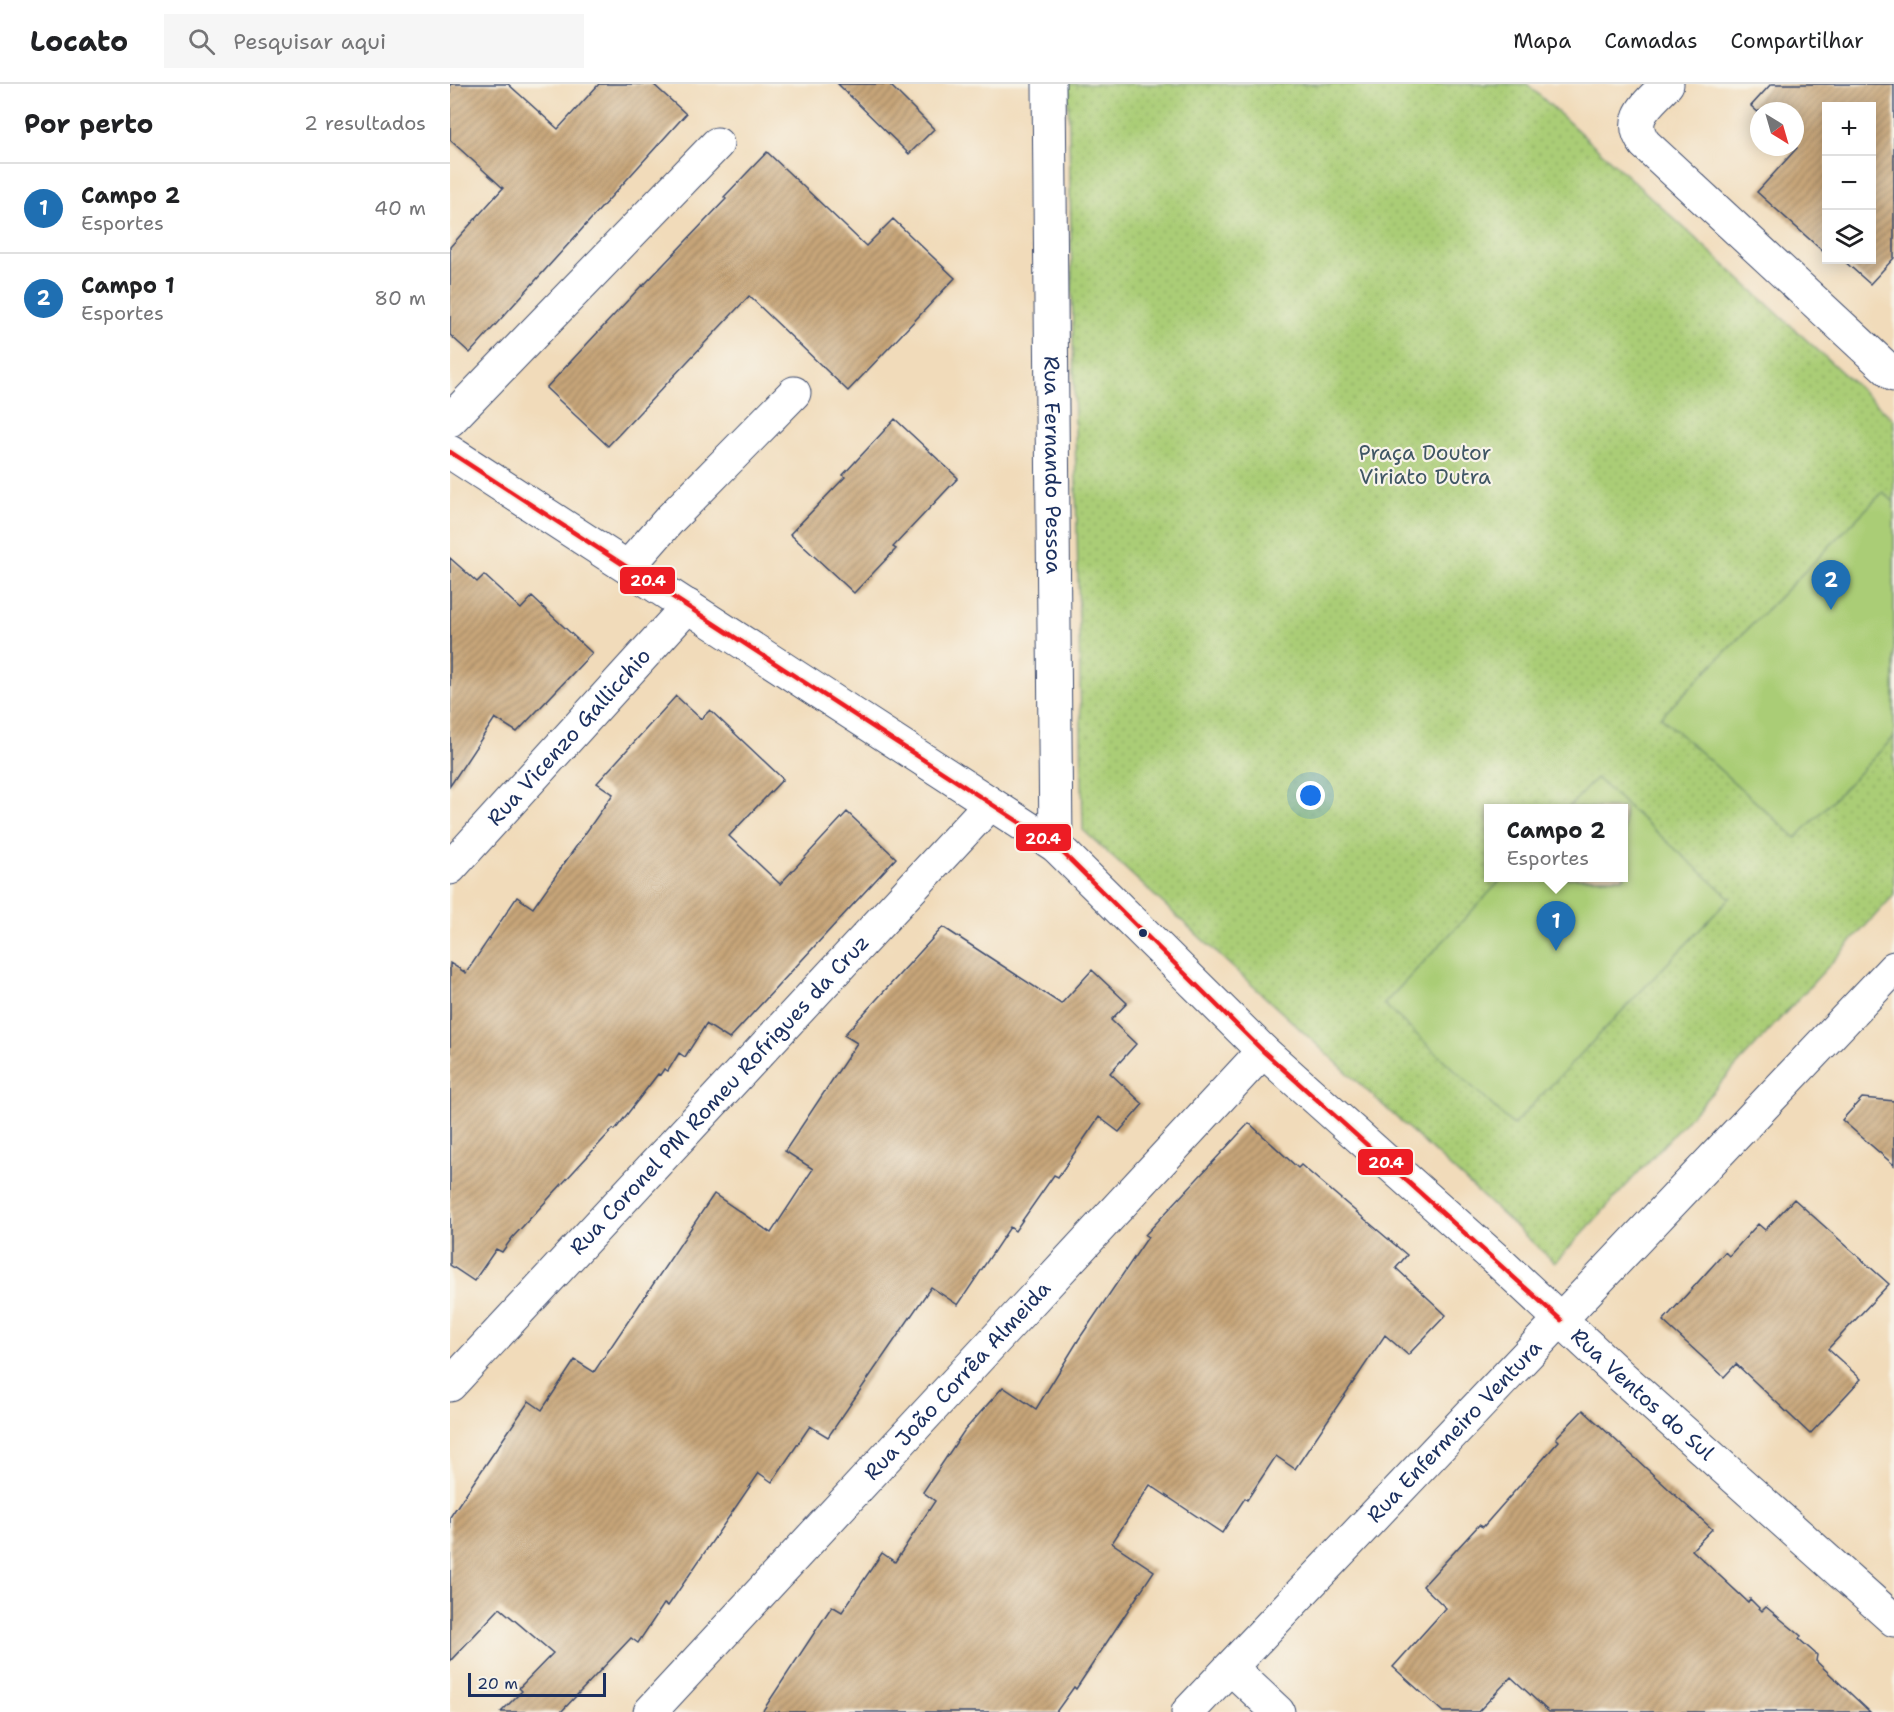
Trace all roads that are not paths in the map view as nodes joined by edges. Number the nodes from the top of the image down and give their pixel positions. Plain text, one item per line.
1 (1049, 84) edge
2 (1667, 84) edge
3 (717, 144) dead end
4 (1894, 375) edge
5 (794, 393) dead end
6 (450, 420) edge
7 (450, 452) edge
8 (628, 567) junction
9 (688, 606) junction
10 (990, 804) junction
11 (1056, 846) junction
12 (450, 868) edge
13 (1894, 968) edge
14 (1263, 1051) junction
15 (1561, 1320) junction
16 (450, 1385) edge
17 (1894, 1620) edge
18 (1231, 1668) junction
19 (650, 1712) edge
20 (1188, 1712) edge
21 (1278, 1712) edge

1 - 11 street, Rua Fernando Pessoa
2 - 4 street
3 - 6 street
5 - 8 street
7 - 8 street, Rua Ventos do Sul
8 - 9 street, Rua Ventos do Sul
9 - 10 street, Rua Ventos do Sul
9 - 12 street, Rua Vicenzo Gallicchio
10 - 11 street, Rua Ventos do Sul
10 - 16 street, Rua Coronel PM Romeu Rofrigues da Cruz
11 - 14 street, Rua Ventos do Sul
13 - 15 street, Rua Enfermeiro Ventura
14 - 15 street, Rua Ventos do Sul
14 - 19 street, Rua João Corrêa Almeida
15 - 17 street, Rua Ventos do Sul
15 - 18 street, Rua Enfermeiro Ventura
18 - 20 street, Rua Enfermeiro Ventura
18 - 21 street

